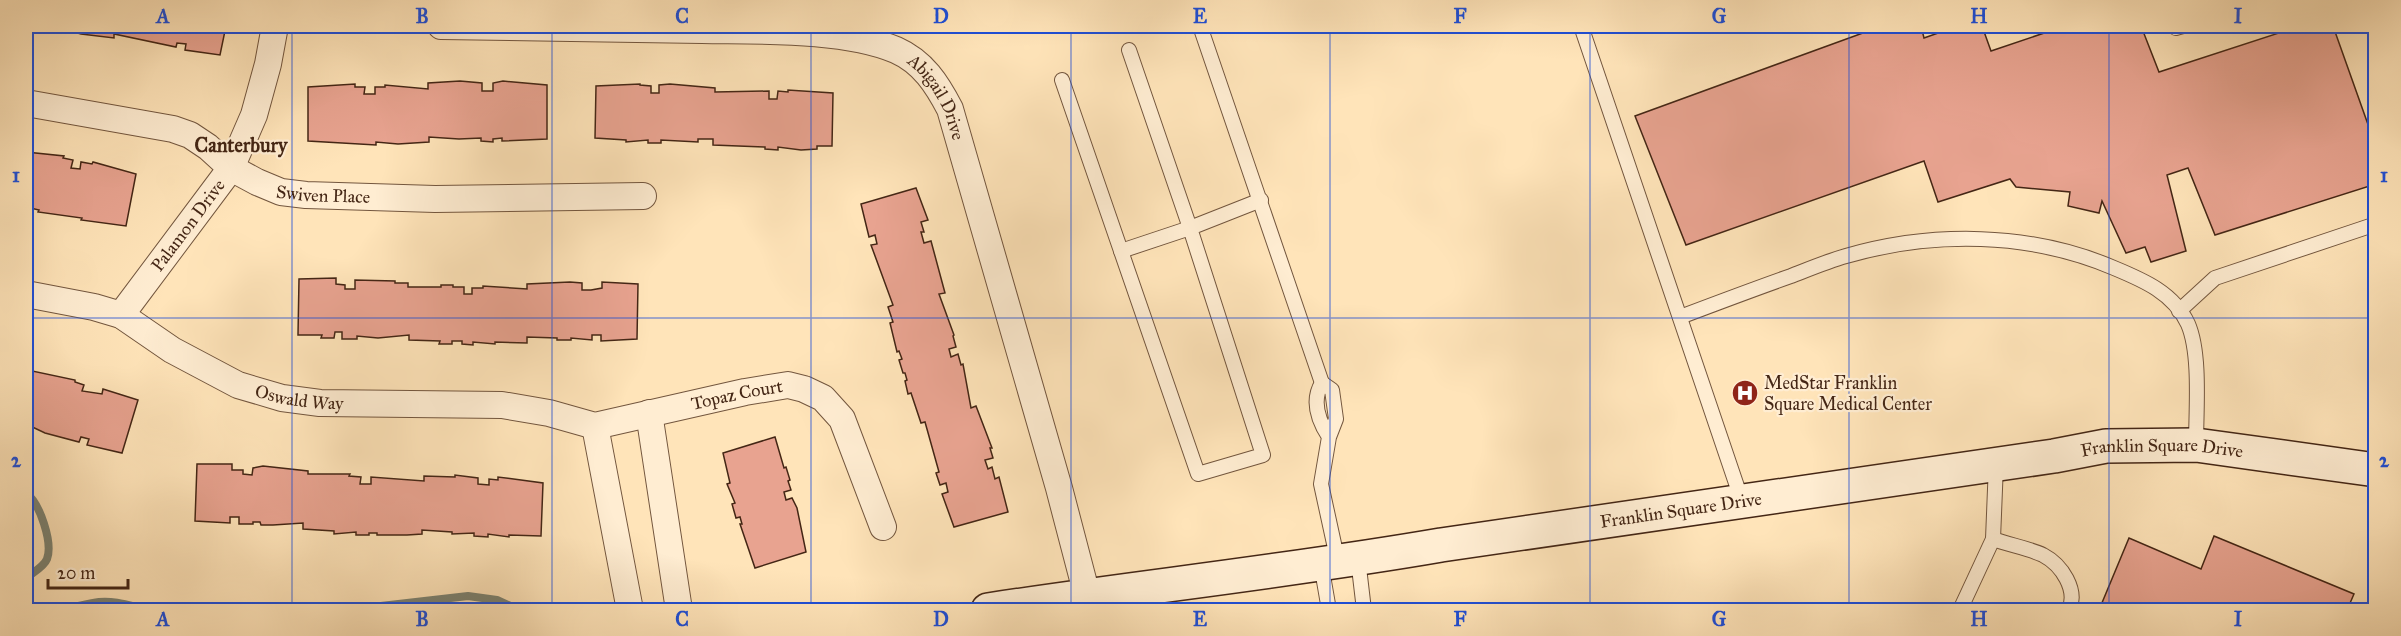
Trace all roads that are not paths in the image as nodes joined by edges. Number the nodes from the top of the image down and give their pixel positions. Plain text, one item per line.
1 (275, 26) edge
2 (441, 26) edge
3 (1200, 26) edge
4 (1581, 26) edge
5 (2175, 26) edge
6 (2183, 26) edge
7 (1129, 50) dead end
8 (1062, 80) dead end
9 (26, 103) edge
10 (231, 168) junction
11 (643, 196) dead end
12 (1261, 200) junction
13 (2376, 224) edge
14 (1190, 228) junction
15 (1121, 251) junction
16 (26, 294) edge
17 (2178, 310) junction
18 (121, 315) junction
19 (1680, 316) junction
20 (649, 414) junction
21 (595, 426) junction
22 (2196, 446) junction
23 (1996, 464) junction
24 (2376, 470) edge
25 (1743, 501) junction
26 (883, 527) dead end
27 (1993, 540) junction
28 (1339, 562) junction
29 (1087, 595) junction
30 (630, 610) edge
31 (679, 610) edge
32 (988, 610) edge
33 (1329, 610) edge
34 (1364, 610) edge
35 (1960, 610) edge
36 (2069, 610) edge

1 - 10 street, Palamon Drive
2 - 29 street, Abigail Drive
3 - 12 lane
4 - 19 lane
5 - 6 lane
7 - 14 lane
8 - 15 lane
9 - 10 street, Swiven Place
10 - 11 street, Swiven Place
10 - 18 street, Palamon Drive
12 - 14 lane
12 - 28 lane
13 - 17 lane
14 - 15 lane
14 - 15 lane
16 - 18 street, Oswald Way
17 - 19 lane
17 - 22 lane
18 - 21 street, Oswald Way
19 - 25 lane
20 - 21 street, Oswald Way
20 - 26 street, Topaz Court
20 - 31 street
21 - 30 street
22 - 23 street, Franklin Square Drive
22 - 24 street, Franklin Square Drive
23 - 25 street, Franklin Square Drive
23 - 27 lane
25 - 28 street, Franklin Square Drive
27 - 35 lane
27 - 36 lane
28 - 29 street, Franklin Square Drive
28 - 33 lane
28 - 34 lane
29 - 32 street, Franklin Square Drive

